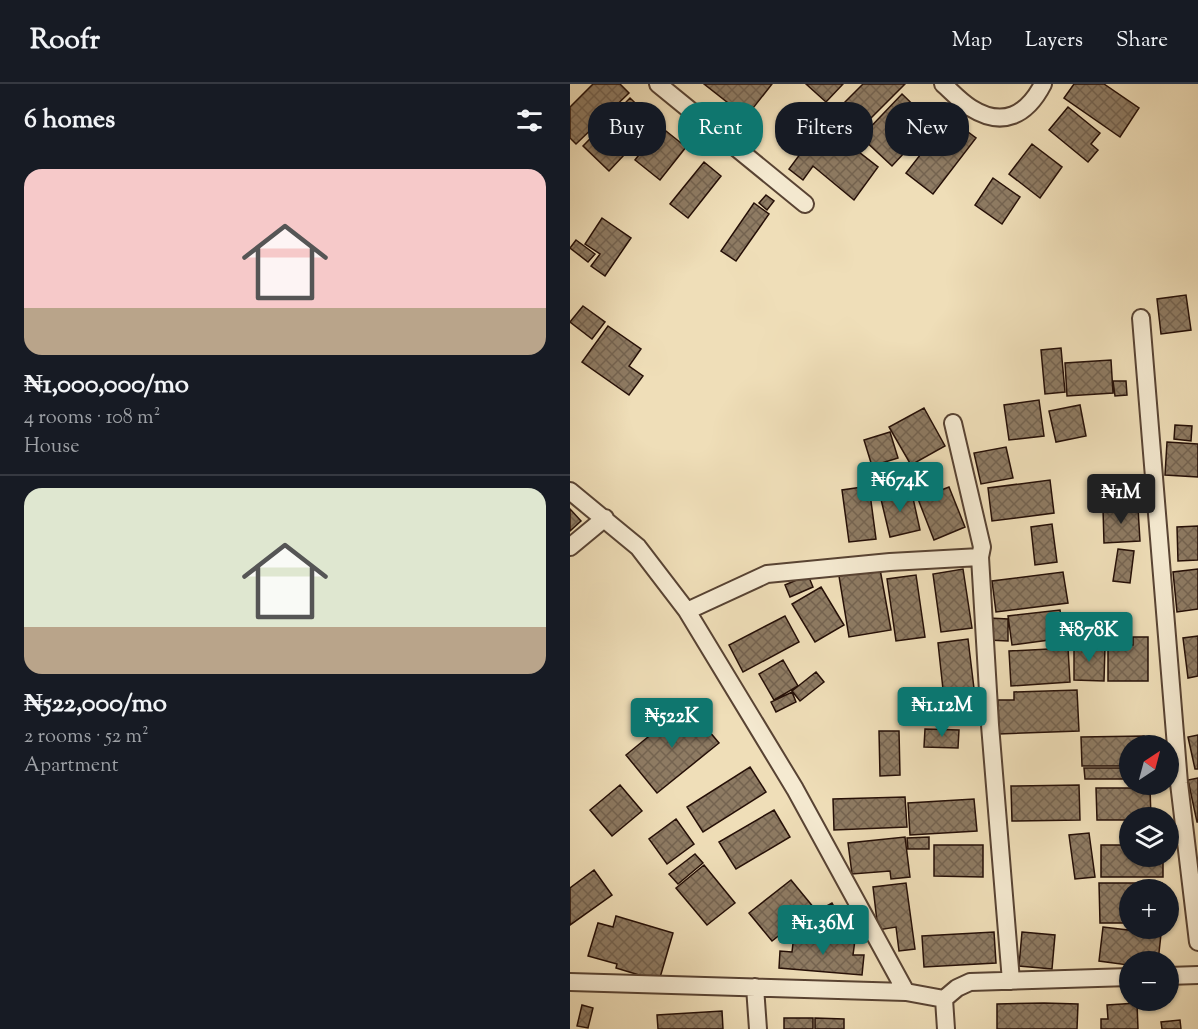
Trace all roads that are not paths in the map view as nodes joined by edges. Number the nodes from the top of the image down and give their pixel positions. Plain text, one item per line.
1 (658, 84) edge
2 (943, 84) edge
3 (1043, 84) edge
4 (805, 204) dead end
5 (1141, 318) dead end
6 (953, 423) dead end
7 (570, 490) edge
8 (604, 518) junction
9 (570, 547) edge
10 (980, 558) junction
11 (687, 611) junction
12 (1198, 942) edge
13 (1198, 975) edge
14 (1179, 976) edge
15 (1119, 977) edge
16 (1011, 981) junction
17 (570, 982) edge
18 (755, 987) junction
19 (906, 992) junction
20 (944, 999) junction
21 (758, 1029) edge
22 (946, 1029) edge

1 - 4 street
2 - 3 street
5 - 12 street
6 - 10 street
7 - 8 street
8 - 9 street
8 - 11 street
10 - 11 street
10 - 16 street
11 - 19 street
13 - 14 street
15 - 16 street
16 - 20 street
17 - 18 street
18 - 19 street
18 - 21 street
19 - 20 street
20 - 22 street

